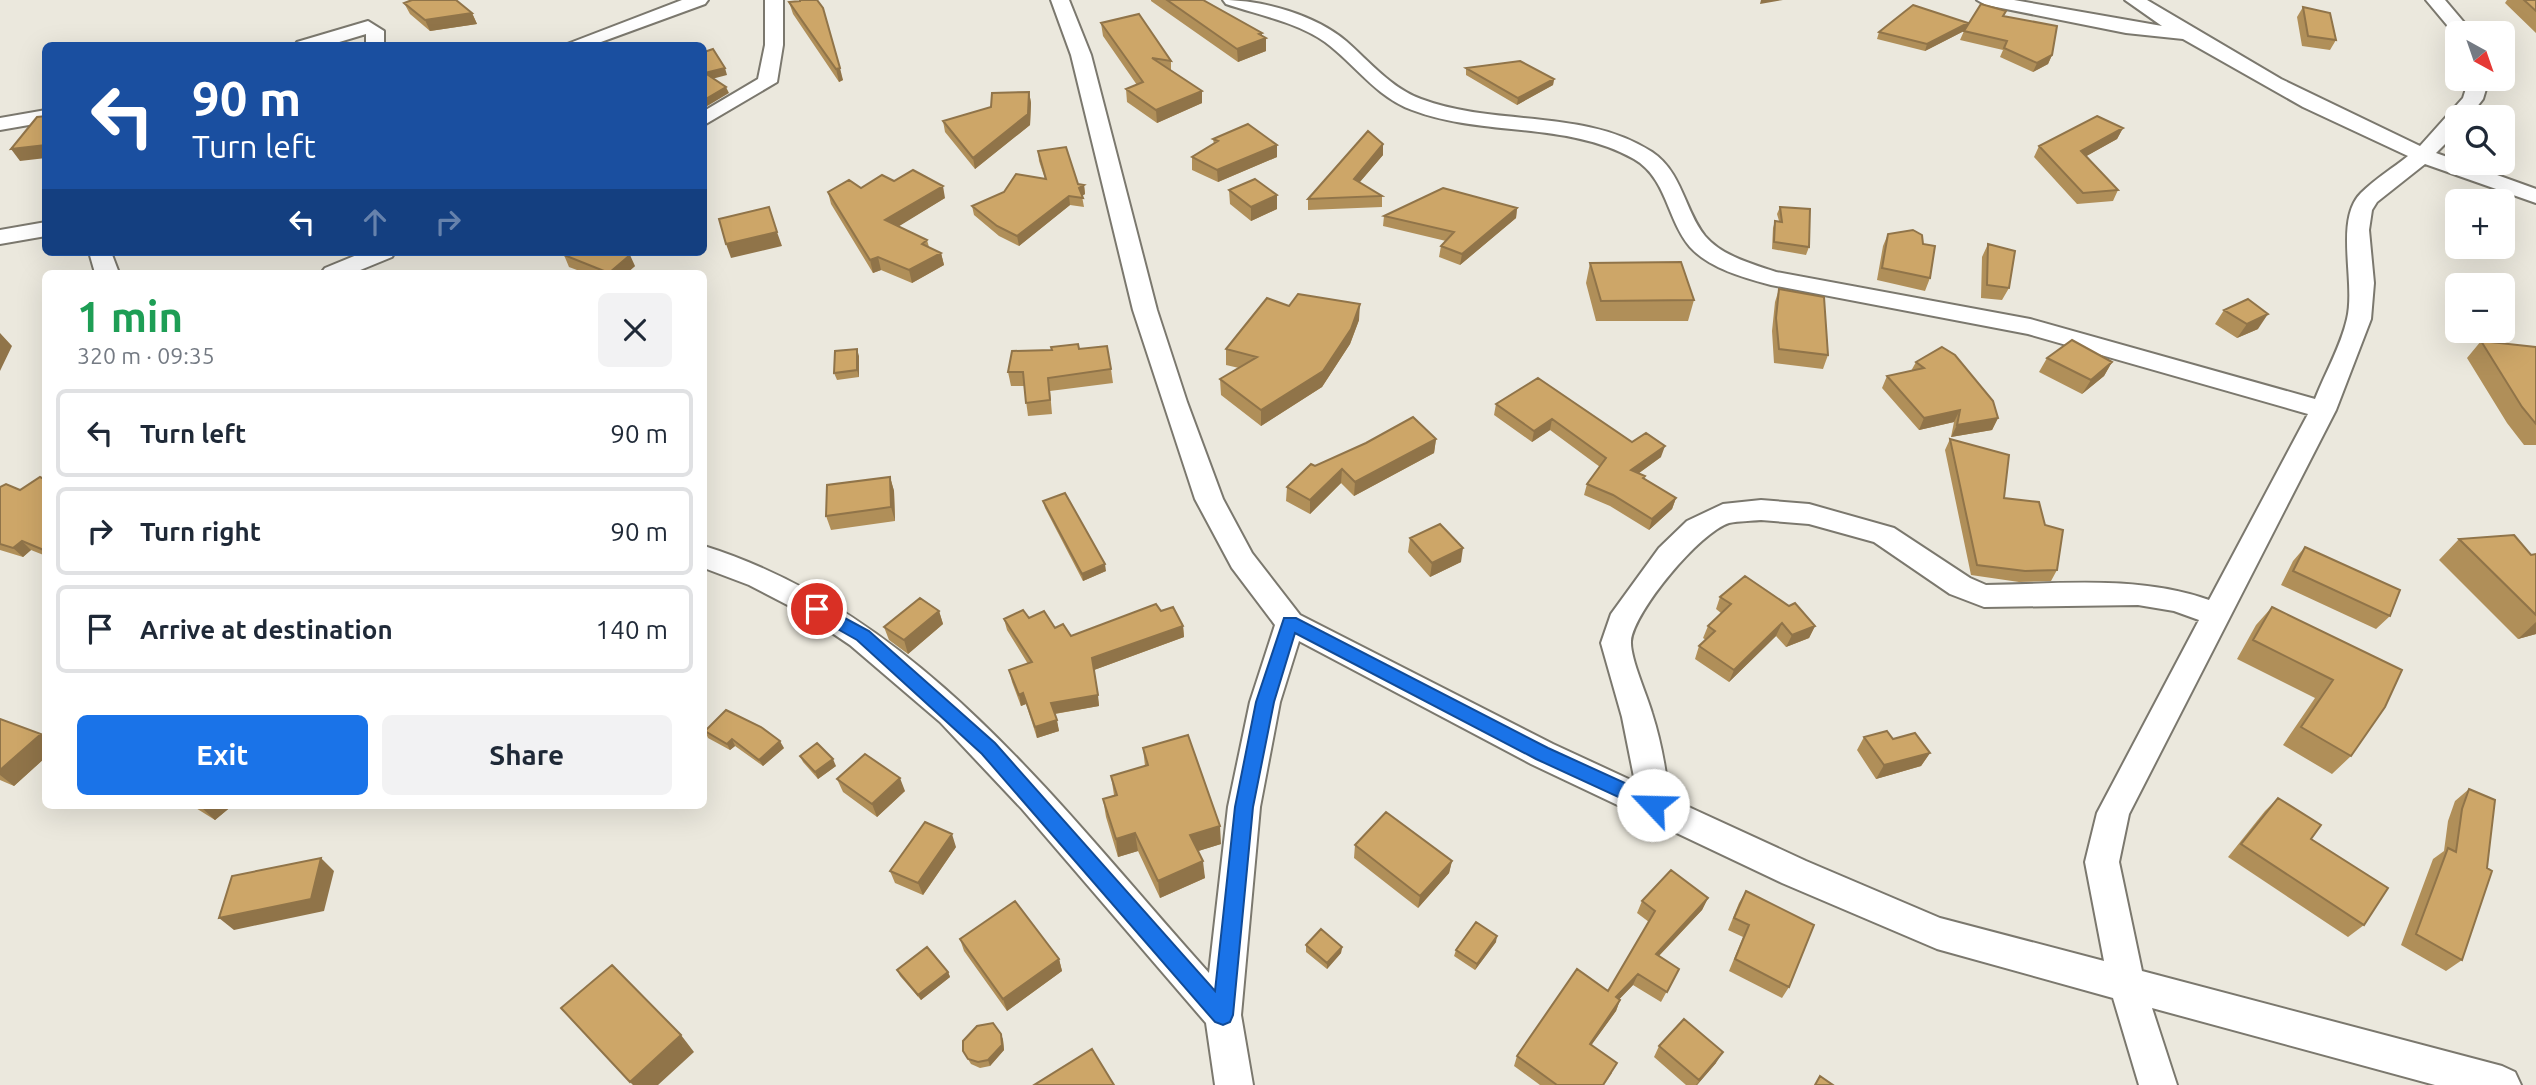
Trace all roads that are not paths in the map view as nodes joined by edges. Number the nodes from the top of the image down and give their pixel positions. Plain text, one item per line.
1 (699, 0) edge
2 (774, 0) edge
3 (1060, 0) edge
4 (1232, 0) edge
5 (1986, 0) edge
6 (2134, 0) edge
7 (2435, 0) edge
8 (2453, 21) edge
9 (2188, 35) junction
10 (317, 42) edge
11 (374, 42) edge
12 (582, 42) edge
13 (42, 117) edge
14 (707, 117) edge
15 (0, 124) edge
16 (2445, 132) edge
17 (2423, 155) junction
18 (2536, 196) edge
19 (42, 230) edge
20 (0, 237) edge
21 (374, 256) edge
22 (340, 270) edge
23 (2323, 410) junction
24 (707, 558) edge
25 (2215, 614) junction
26 (1290, 623) junction
27 (1653, 805) junction
28 (2126, 982) junction
29 (1223, 1015) junction
30 (1234, 1085) edge
31 (2158, 1085) edge
32 (2502, 1085) edge

1 - 12 street
2 - 14 street
3 - 26 street
4 - 23 street
5 - 9 street
6 - 9 street
7 - 8 street
9 - 17 street
10 - 11 street
13 - 15 street
16 - 17 street
17 - 18 street
17 - 23 street
19 - 20 street
21 - 22 street
23 - 25 street
24 - 29 street
25 - 27 street
25 - 28 street
26 - 27 street
26 - 29 street
27 - 28 street
28 - 31 street
28 - 32 street
29 - 30 street

